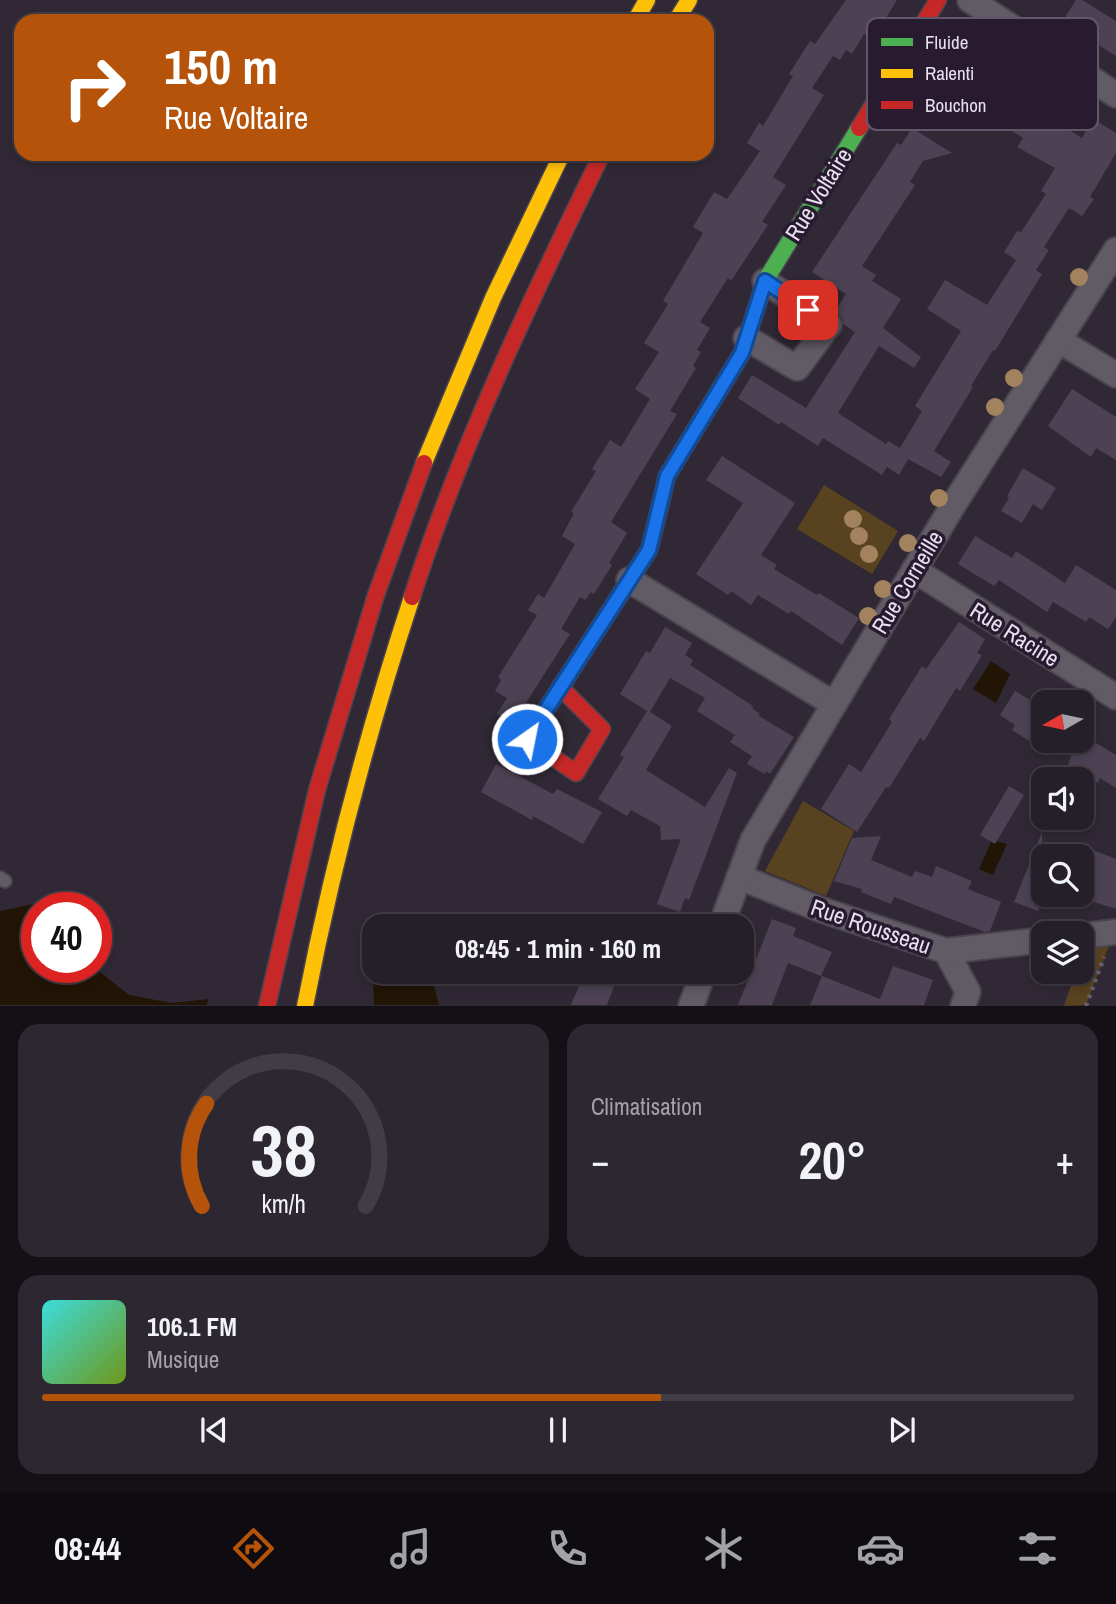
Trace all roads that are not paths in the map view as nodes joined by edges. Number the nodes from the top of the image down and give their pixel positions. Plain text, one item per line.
1 (938, 0) edge
2 (970, 0) edge
3 (927, 18) edge
4 (998, 18) edge
5 (1098, 83) edge
6 (1116, 95) edge
7 (867, 115) edge
8 (559, 161) edge
9 (599, 161) edge
10 (1116, 250) edge
11 (765, 281) junction
12 (746, 338) junction
13 (1058, 340) junction
14 (1116, 375) edge
15 (914, 570) junction
16 (629, 580) junction
17 (560, 687) junction
18 (1116, 697) edge
19 (834, 704) junction
20 (739, 877) junction
21 (725, 914) edge
22 (1115, 932) edge
23 (1094, 935) edge
24 (1031, 941) edge
25 (986, 947) junction
26 (946, 951) junction
27 (699, 984) edge
28 (966, 999) edge
29 (267, 1006) edge
30 (304, 1006) edge
31 (691, 1006) edge

1 - 3 main road, Rue Voltaire
2 - 4 street
5 - 6 street
7 - 11 main road, Rue Voltaire
8 - 29 main road
9 - 30 main road
10 - 13 street, Rue Corneille
11 - 12 main road, Rue Voltaire
11 - 12 street
12 - 16 main road, Rue Voltaire
13 - 14 street
13 - 15 street, Rue Corneille
15 - 18 street, Rue Racine
15 - 19 street, Rue Corneille
16 - 17 main road, Rue Voltaire
16 - 19 street
17 - 17 main road, Rue Voltaire
19 - 20 street, Rue Corneille
20 - 21 street, Rue Corneille
20 - 26 street, Rue Rousseau
22 - 23 street
24 - 25 street
25 - 26 street
25 - 28 street
26 - 28 street, Rue Rousseau
27 - 31 street

